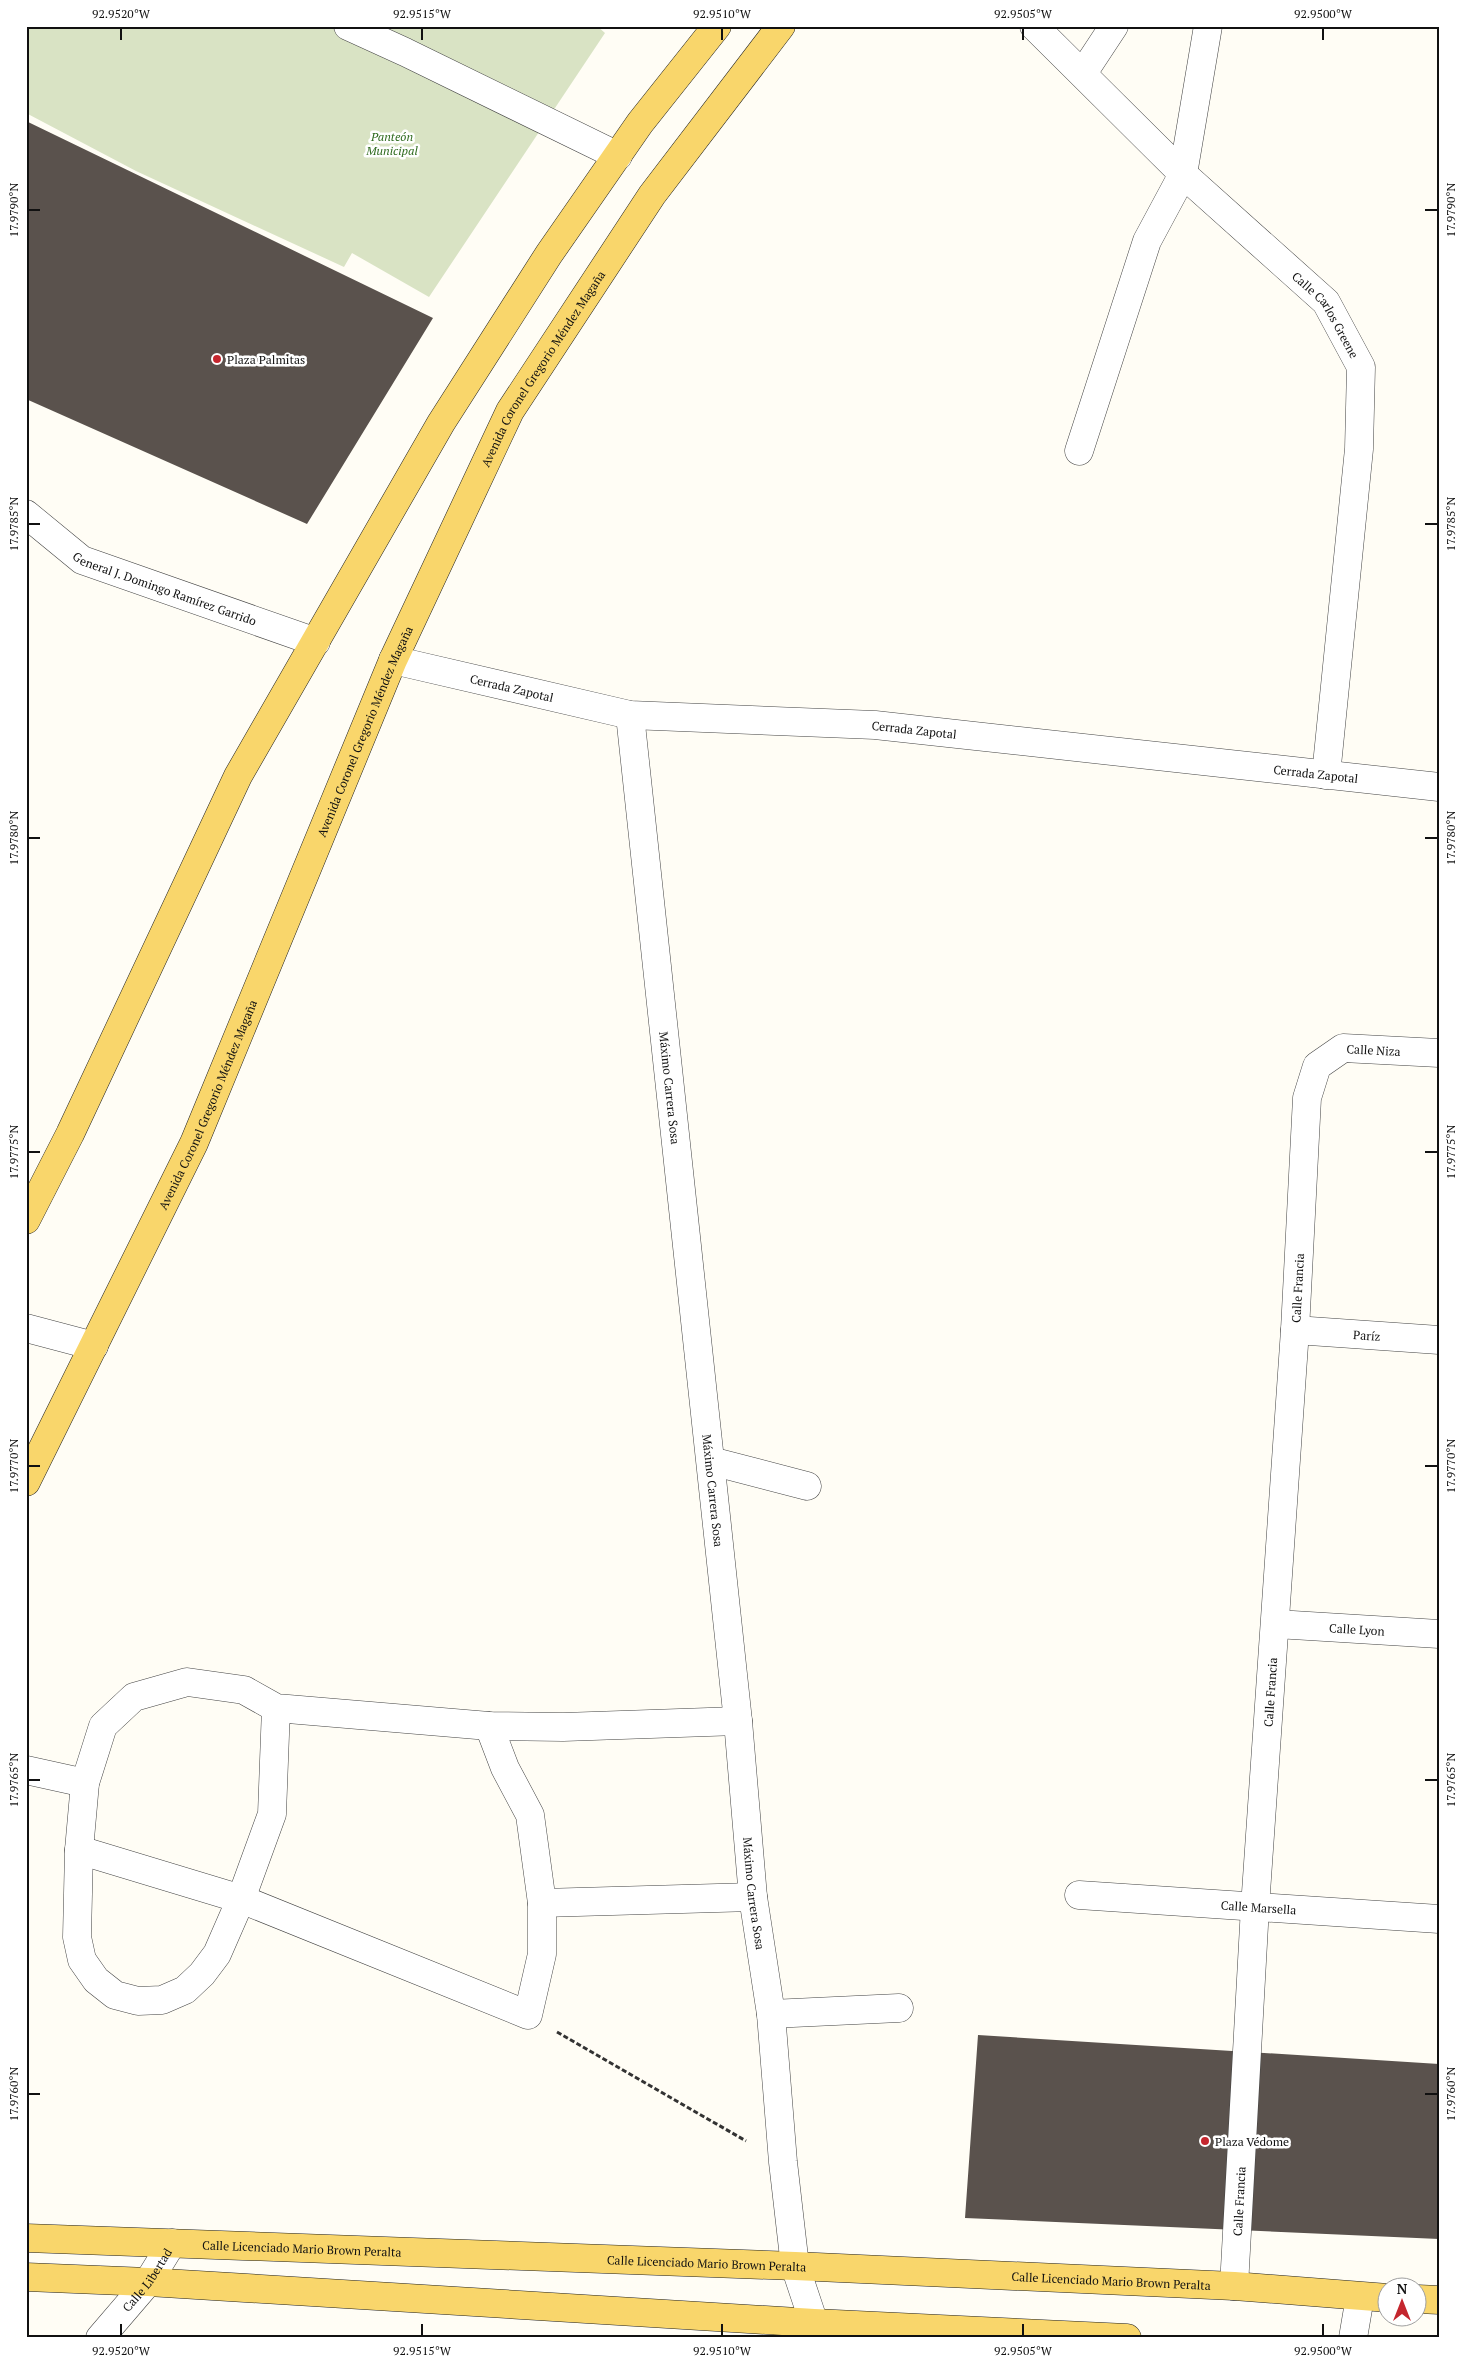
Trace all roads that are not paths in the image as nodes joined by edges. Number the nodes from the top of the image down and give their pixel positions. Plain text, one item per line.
1 (348, 26) edge
2 (717, 26) edge
3 (781, 26) edge
4 (1034, 26) edge
5 (1114, 26) edge
6 (1208, 26) edge
7 (1083, 74) junction
8 (618, 156) junction
9 (1183, 174) junction
10 (1079, 451) dead end
11 (26, 514) edge
12 (316, 642) junction
13 (393, 660) junction
14 (630, 716) junction
15 (1326, 775) junction
16 (1439, 787) edge
17 (1439, 1053) edge
18 (1307, 1098) joint
19 (26, 1220) edge
20 (26, 1328) edge
21 (1295, 1330) junction
22 (1439, 1340) edge
23 (94, 1346) junction
24 (711, 1461) junction
25 (26, 1482) edge
26 (808, 1486) dead end
27 (1276, 1624) junction
28 (1439, 1634) edge
29 (276, 1708) junction
30 (738, 1721) junction
31 (490, 1726) junction
32 (26, 1770) edge
33 (86, 1783) junction
34 (79, 1850) junction
35 (1079, 1895) dead end
36 (753, 1896) junction
37 (241, 1899) junction
38 (542, 1903) junction
39 (1255, 1906) junction
40 (1439, 1919) edge
41 (899, 2008) dead end
42 (771, 2014) junction
43 (26, 2238) edge
44 (172, 2243) junction
45 (796, 2266) junction
46 (26, 2277) edge
47 (148, 2282) junction
48 (1234, 2286) junction
49 (1360, 2297) junction
50 (1378, 2298) edge
51 (813, 2330) edge
52 (100, 2338) edge
53 (1127, 2338) edge
54 (1353, 2338) edge

1 - 8 street
2 - 8 main road
3 - 13 main road, Avenida Coronel Gregorio Méndez Magaña
4 - 7 street, Calle Carlos Greene
5 - 7 street
6 - 9 street
7 - 9 street, Calle Carlos Greene
8 - 12 main road
9 - 10 street
9 - 15 street, Calle Carlos Greene
11 - 12 street, General J. Domingo Ramírez Garrido
12 - 19 main road
13 - 14 street, Cerrada Zapotal
13 - 23 main road, Avenida Coronel Gregorio Méndez Magaña
14 - 15 street, Cerrada Zapotal
14 - 24 street, Máximo Carrera Sosa
15 - 16 street, Cerrada Zapotal
17 - 18 street, Calle Niza
18 - 21 street, Calle Francia
20 - 23 street
21 - 22 street, Paríz
21 - 27 street, Calle Francia
23 - 25 main road, Avenida Coronel Gregorio Méndez Magaña
24 - 26 street
24 - 30 street, Máximo Carrera Sosa
27 - 28 street, Calle Lyon
27 - 39 street, Calle Francia
29 - 31 street
29 - 33 street
29 - 37 street
30 - 31 street
30 - 36 street, Máximo Carrera Sosa
31 - 38 street
32 - 33 street
33 - 34 street
34 - 37 street
34 - 37 street
35 - 39 street, Calle Marsella
36 - 38 street
36 - 42 street, Máximo Carrera Sosa
37 - 38 street
39 - 40 street, Calle Marsella
39 - 48 street, Calle Francia
41 - 42 street
42 - 45 street, Máximo Carrera Sosa
43 - 44 main road, Calle Licenciado Mario Brown Peralta
44 - 45 main road, Calle Licenciado Mario Brown Peralta
44 - 47 street, Calle Libertad
45 - 48 main road, Calle Licenciado Mario Brown Peralta
45 - 51 street, Máximo Carrera Sosa
46 - 47 main road
47 - 51 main road
47 - 52 street, Calle Libertad
48 - 49 main road, Calle Licenciado Mario Brown Peralta
49 - 50 main road, Calle Licenciado Mario Brown Peralta
49 - 54 street
51 - 53 main road

